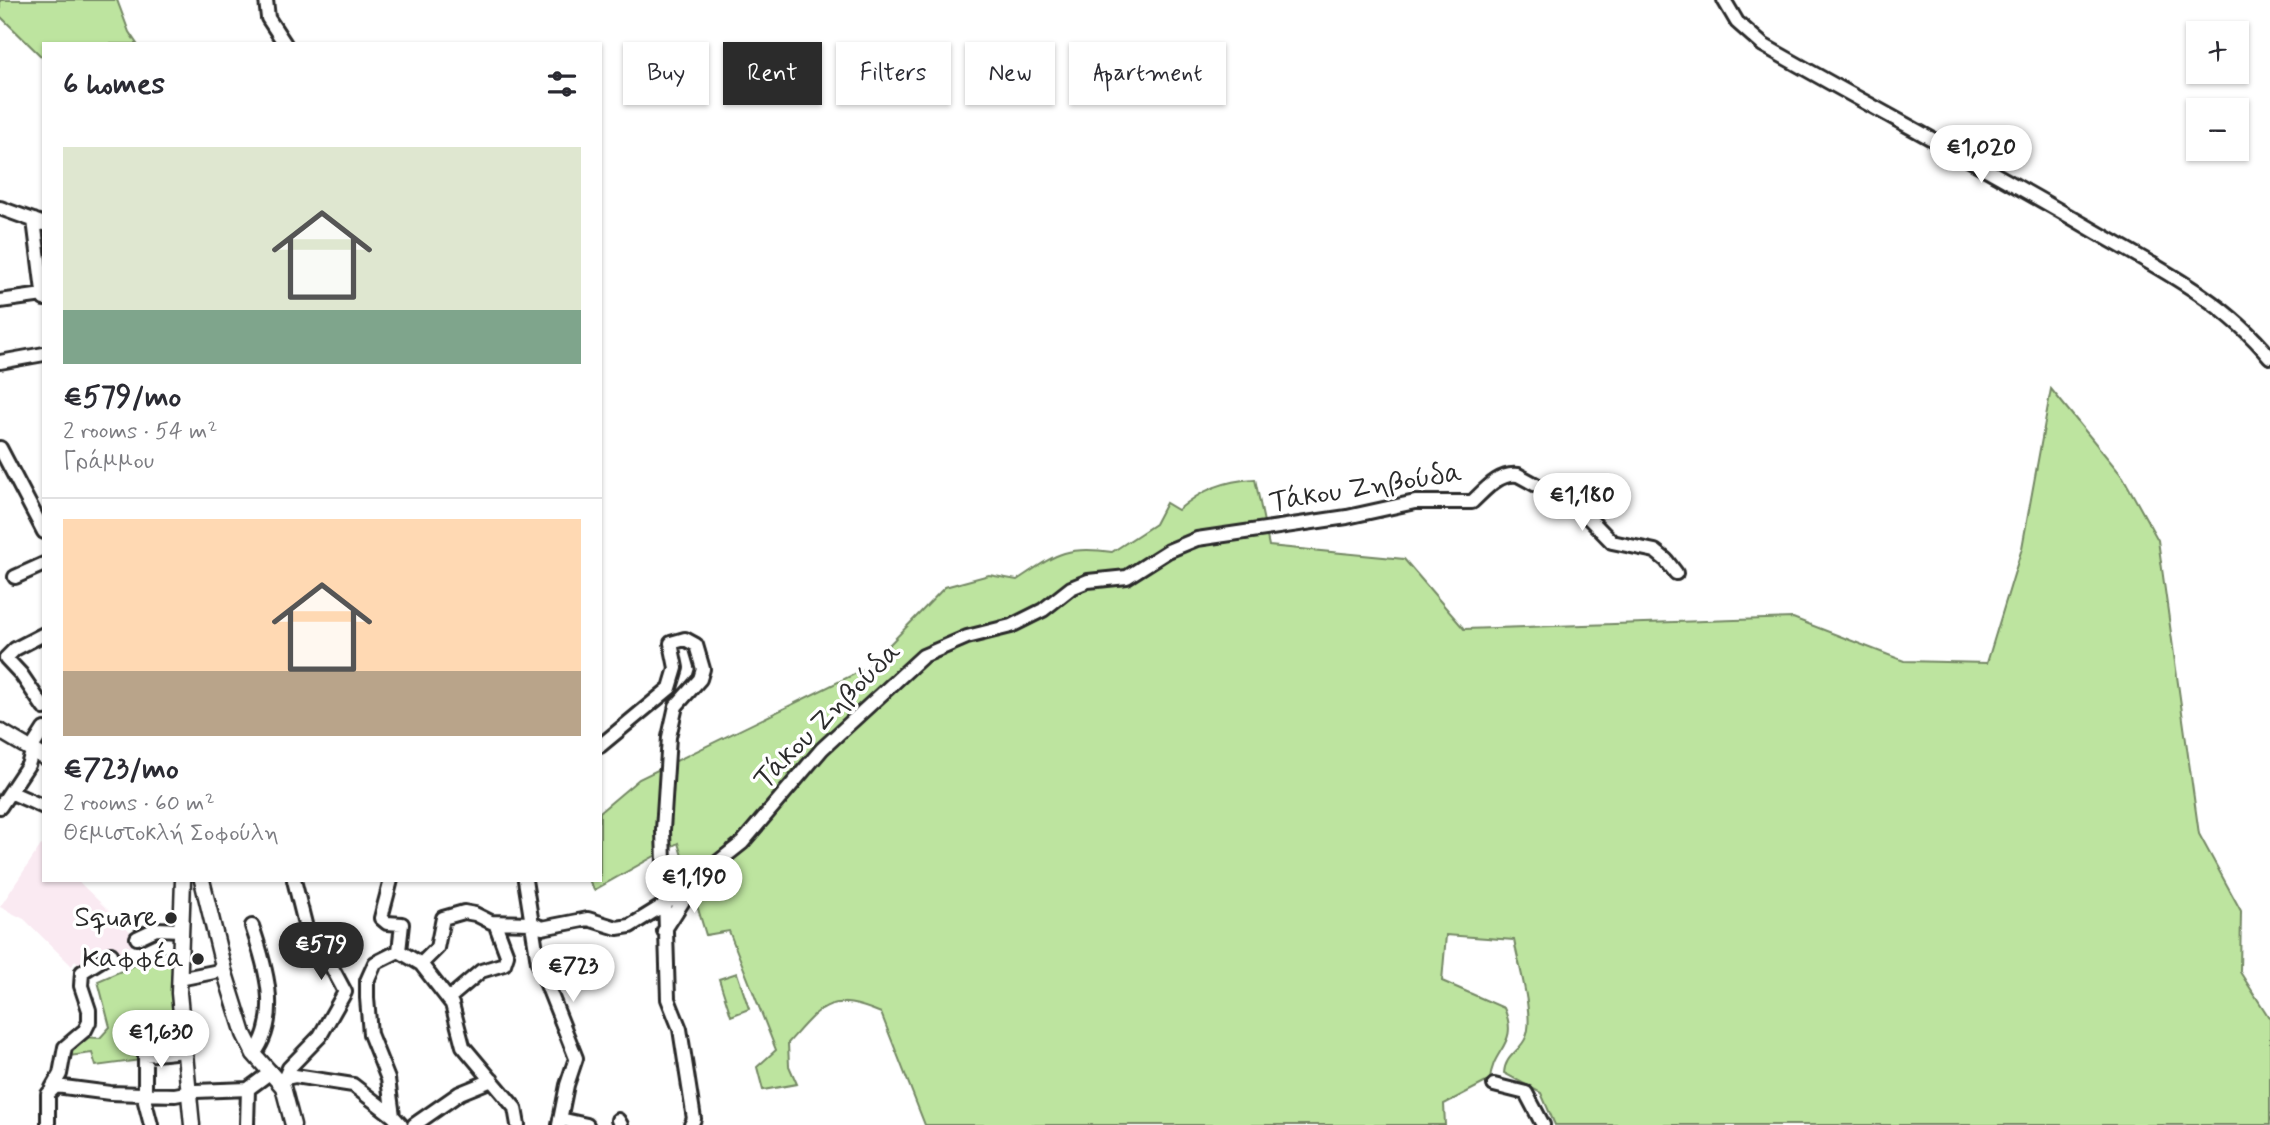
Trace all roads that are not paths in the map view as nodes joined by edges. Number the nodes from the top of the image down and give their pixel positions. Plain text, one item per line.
1 (266, 0) edge
2 (1724, 0) edge
3 (284, 42) edge
4 (0, 208) edge
5 (39, 222) edge
6 (42, 278) edge
7 (42, 297) edge
8 (0, 301) edge
9 (42, 354) edge
10 (2270, 357) edge
11 (0, 362) edge
12 (0, 448) edge
13 (42, 528) edge
14 (42, 565) edge
15 (1675, 573) dead end
16 (15, 577) dead end
17 (42, 635) edge
18 (42, 705) edge
19 (0, 731) edge
20 (602, 744) edge
21 (38, 754) edge
22 (4, 798) edge
23 (42, 807) edge
24 (183, 882) edge
25 (202, 882) edge
26 (294, 882) edge
27 (390, 882) edge
28 (525, 882) edge
29 (695, 882) junction
30 (664, 905) junction
31 (495, 923) junction
32 (532, 923) junction
33 (252, 926) dead end
34 (181, 930) junction
35 (664, 931) junction
36 (137, 938) dead end
37 (399, 951) junction
38 (111, 954) dead end
39 (421, 964) junction
40 (224, 970) junction
41 (179, 979) junction
42 (448, 999) junction
43 (184, 1051) junction
44 (254, 1054) junction
45 (278, 1076) junction
46 (492, 1080) junction
47 (1494, 1085) dead end
48 (52, 1088) junction
49 (248, 1089) junction
50 (187, 1093) junction
51 (145, 1095) junction
52 (397, 1121) edge
53 (560, 1122) edge
54 (48, 1125) edge
55 (151, 1125) edge
56 (192, 1125) edge
57 (247, 1125) edge
58 (293, 1125) edge
59 (414, 1125) edge
60 (518, 1125) edge
61 (587, 1125) edge
62 (691, 1125) edge
63 (1543, 1125) edge

1 - 3 street
2 - 10 street
4 - 5 street
5 - 6 street
7 - 8 street
9 - 11 street
12 - 13 street
14 - 16 street
15 - 29 street, Τάκου Ζηβούδα
17 - 18 street
19 - 21 main road
20 - 30 street
21 - 22 street
22 - 23 street
24 - 34 main road
25 - 40 main road
26 - 45 street
27 - 37 street
28 - 32 street
29 - 30 street, Τάκου Ζηβούδα
29 - 35 street
30 - 32 street, Τάκου Ζηβούδα
30 - 35 street
31 - 32 street, Τάκου Ζηβούδα
31 - 39 street, Τάκου Ζηβούδα
31 - 42 street
32 - 53 street
33 - 44 street
34 - 36 street
34 - 41 main road
35 - 62 street
37 - 39 street
37 - 52 street
38 - 48 street
39 - 42 street
40 - 41 street
40 - 44 main road
41 - 43 main road
42 - 46 street
43 - 50 main road
43 - 51 street
44 - 45 main road
45 - 49 street
45 - 52 street
45 - 58 main road
46 - 59 street
46 - 60 street
47 - 63 street
48 - 51 street
48 - 54 street
49 - 50 street
49 - 57 street
50 - 51 street
50 - 56 main road
51 - 55 street
53 - 61 street

